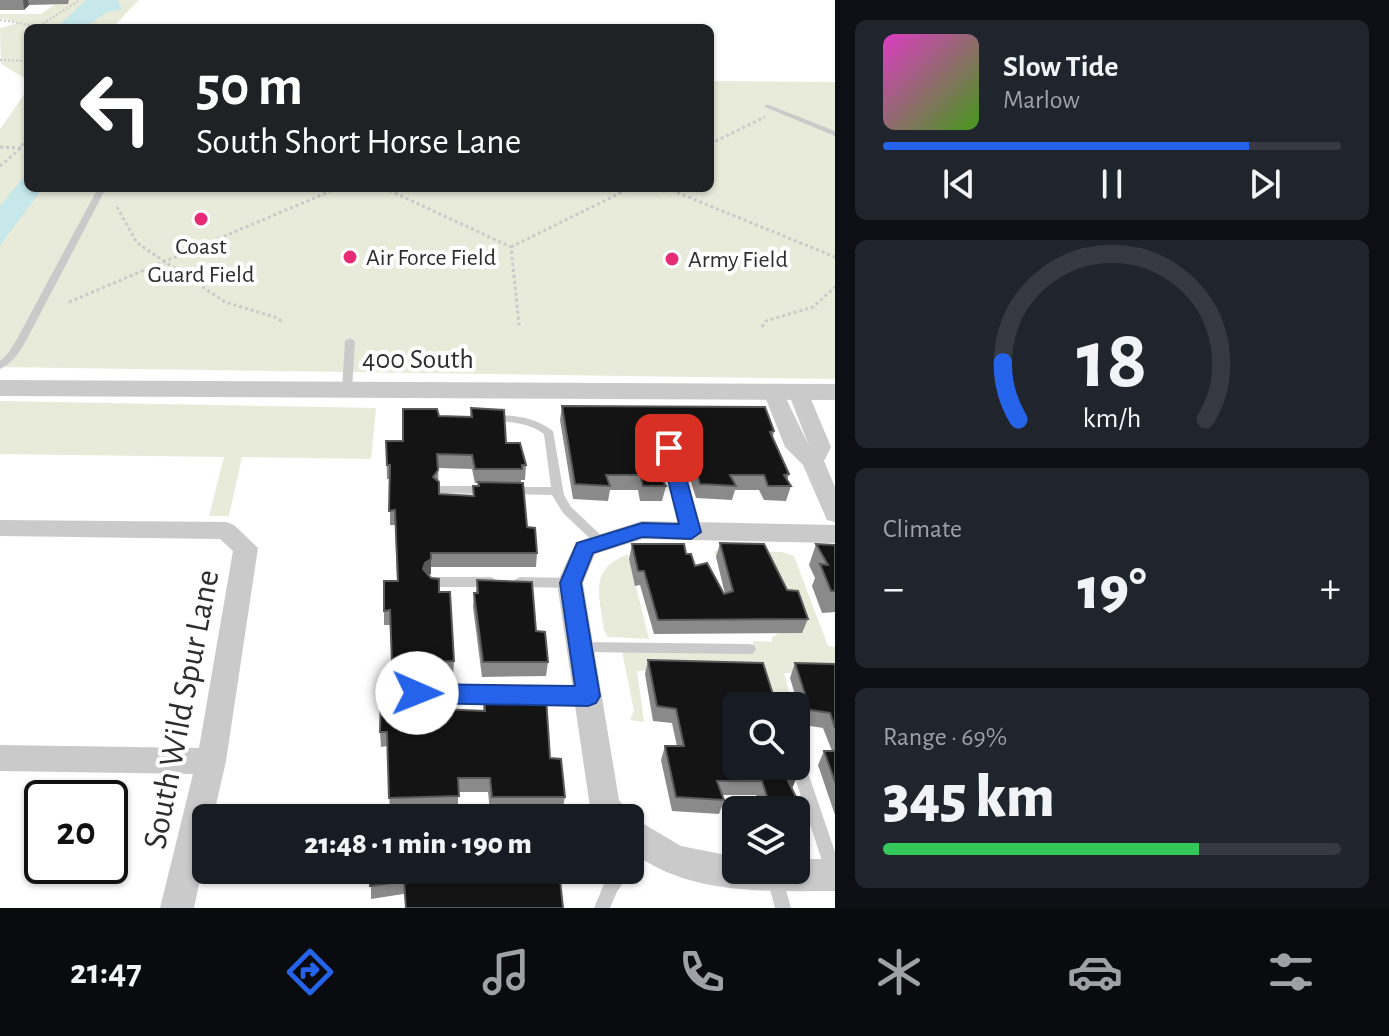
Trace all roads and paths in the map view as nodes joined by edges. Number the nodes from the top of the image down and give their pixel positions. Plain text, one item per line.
1 (80, 0) edge
2 (0, 20) edge
3 (11, 22) junction
4 (41, 24) edge
5 (24, 25) edge
6 (0, 27) edge
7 (0, 60) edge
8 (24, 61) edge
9 (769, 110) joint
10 (835, 134) edge
11 (24, 142) edge
12 (714, 142) edge
13 (0, 147) edge
14 (21, 148) junction
15 (0, 166) edge
16 (100, 192) edge
17 (329, 192) edge
18 (393, 192) edge
19 (620, 192) edge
20 (673, 192) edge
21 (117, 207) dead end
22 (511, 247) junction
23 (835, 257) edge
24 (167, 262) junction
25 (835, 287) edge
26 (69, 302) dead end
27 (282, 322) dead end
28 (519, 325) dead end
29 (762, 327) dead end
30 (350, 341) dead end
31 (0, 366) edge
32 (0, 388) edge
33 (347, 389) junction
34 (786, 392) junction
35 (835, 392) edge
36 (474, 418) edge
37 (669, 448) dead end
38 (441, 490) edge
39 (558, 491) junction
40 (835, 514) edge
41 (0, 528) edge
42 (691, 532) junction
43 (835, 534) edge
44 (593, 545) junction
45 (431, 582) edge
46 (570, 583) junction
47 (581, 647) junction
48 (749, 649) dead end
49 (417, 693) edge
50 (588, 696) junction
51 (0, 758) edge
52 (211, 761) junction
53 (803, 780) edge
54 (604, 804) edge
55 (644, 856) edge
56 (722, 872) edge
57 (810, 875) edge
58 (835, 875) edge
59 (613, 884) edge
60 (776, 884) edge
61 (177, 908) edge
62 (602, 908) edge
63 (783, 908) edge

1 - 4 path
2 - 3 path
3 - 5 path
3 - 6 path
7 - 8 path
9 - 10 lane
9 - 12 path
11 - 14 path
13 - 14 path
14 - 15 path
16 - 31 lane
17 - 24 path
18 - 22 path
19 - 22 path
20 - 23 path
21 - 24 path
22 - 28 path
24 - 26 path
24 - 27 path
25 - 29 path
30 - 33 lane
32 - 33 street, 400 South
33 - 34 street, 400 South
34 - 35 street, 400 South
34 - 40 street
36 - 39 lane
37 - 42 lane
38 - 39 lane
39 - 44 lane
41 - 52 street, South Wild Spur Lane
42 - 43 street
42 - 44 street
44 - 46 street
45 - 46 lane
46 - 47 street
47 - 48 lane
47 - 50 street
49 - 50 lane
50 - 54 street
51 - 52 street
52 - 61 street, South Wild Spur Lane
53 - 58 lane
55 - 56 street
57 - 58 street
59 - 62 lane
60 - 63 lane

